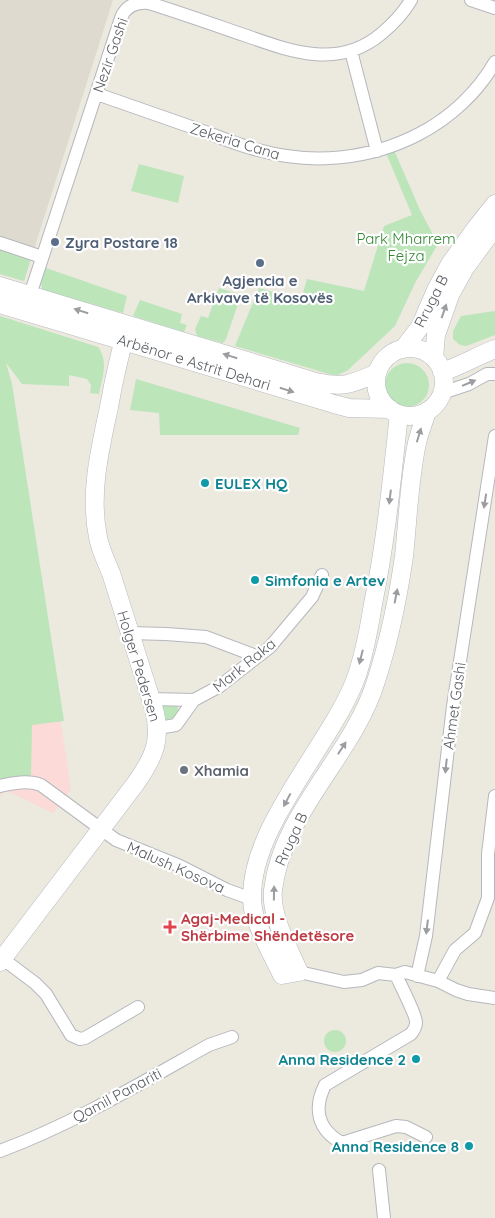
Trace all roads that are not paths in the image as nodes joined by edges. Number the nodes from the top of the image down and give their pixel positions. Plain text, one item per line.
1 (411, 0) edge
2 (471, 0) edge
3 (495, 8) edge
4 (351, 51) junction
5 (495, 62) edge
6 (97, 94) junction
7 (377, 151) junction
8 (495, 204) edge
9 (495, 226) edge
10 (0, 243) edge
11 (42, 256) junction
12 (0, 286) edge
13 (30, 295) junction
14 (0, 304) edge
15 (125, 333) junction
16 (403, 349) junction
17 (495, 349) edge
18 (438, 365) junction
19 (377, 373) junction
20 (495, 374) edge
21 (442, 393) junction
22 (394, 411) junction
23 (427, 411) junction
24 (495, 436) edge
25 (322, 575) dead end
26 (129, 633) junction
27 (256, 656) junction
28 (151, 699) junction
29 (194, 700) junction
30 (158, 728) junction
31 (0, 786) edge
32 (495, 796) edge
33 (101, 830) junction
34 (252, 900) junction
35 (1, 961) edge
36 (299, 972) junction
37 (396, 975) junction
38 (417, 976) junction
39 (438, 981) junction
40 (495, 998) edge
41 (138, 1007) dead end
42 (232, 1037) dead end
43 (426, 1137) dead end
44 (0, 1151) edge
45 (379, 1170) dead end
46 (384, 1218) edge

1 - 4 street, Nezir Gashi
2 - 3 street
4 - 6 street, Nezir Gashi
4 - 7 street
5 - 7 street, Zekeria Cana
6 - 7 street, Zekeria Cana
6 - 11 street, Nezir Gashi
8 - 16 main road, Rruga B
18 -> 9 main road, Rruga B
10 - 11 street
11 - 13 street, Nezir Gashi
12 - 13 main road, Arbënor e Astrit Dehari
15 -> 13 main road, Arbënor e Astrit Dehari
14 - 15 main road, Arbënor e Astrit Dehari
19 -> 15 main road, Arbënor e Astrit Dehari
15 -> 22 main road, Arbënor e Astrit Dehari
15 - 26 main road, Holger Pedersen
16 - 18 main road
16 - 19 main road
17 - 18 main road
18 - 21 main road
19 - 22 main road
21 -> 20 street
21 - 23 main road
22 - 23 main road
22 -> 34 main road, Rruga B
36 -> 23 main road, Rruga B
24 -> 38 street, Ahmet Gashi
25 - 27 street, Mark Raka
26 - 27 street
26 - 28 main road, Holger Pedersen
27 - 29 street, Mark Raka
28 - 29 street, Mark Raka
28 - 30 main road, Holger Pedersen
29 - 30 street, Mark Raka
30 - 33 main road, Holger Pedersen
31 - 33 street, Malush Kosova
32 - 39 street
33 - 34 street, Malush Kosova
33 - 35 main road, Holger Pedersen
34 - 36 main road, Rruga B
35 - 41 street
36 - 37 street
37 - 38 street
37 - 43 street
38 - 39 street
39 - 40 street
42 - 44 street, Qamil Panariti
45 - 46 street

